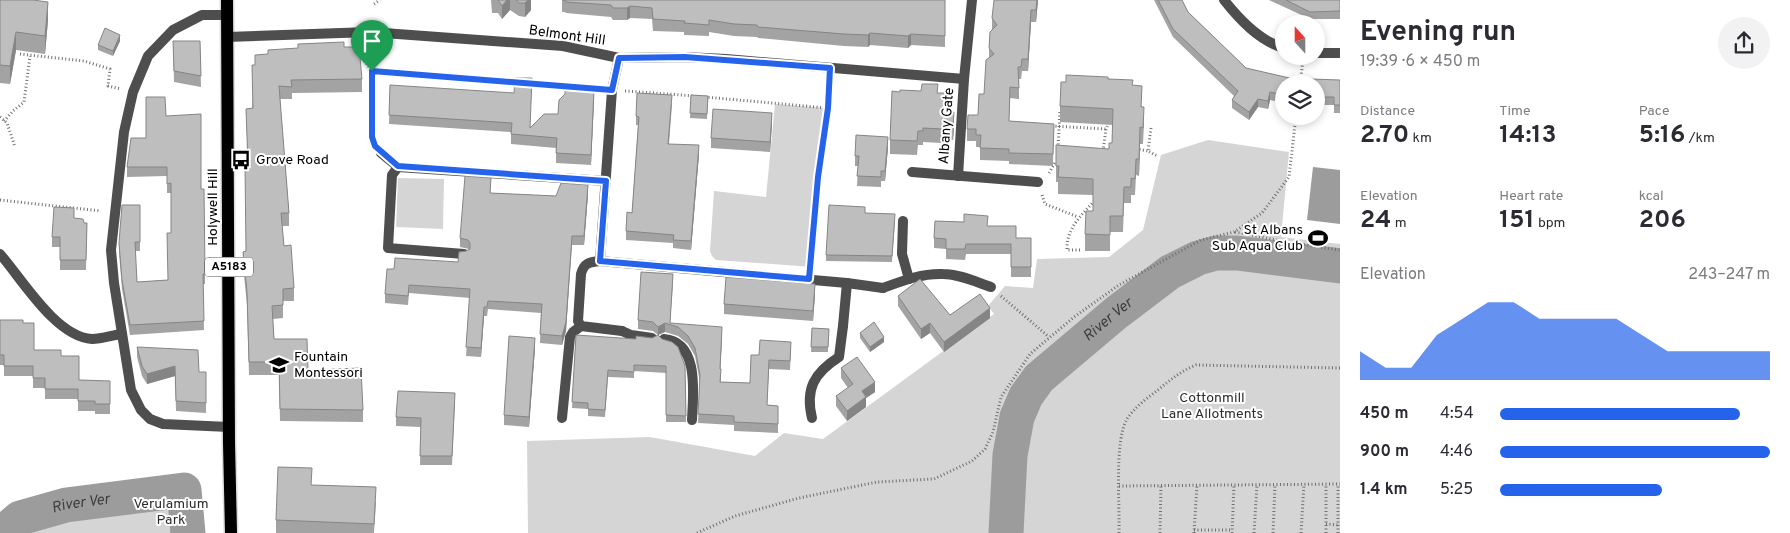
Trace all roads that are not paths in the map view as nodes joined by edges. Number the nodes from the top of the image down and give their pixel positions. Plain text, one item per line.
1 (227, 0) edge
2 (972, 0) edge
3 (1224, 0) edge
4 (227, 15) junction
5 (227, 37) junction
6 (1275, 44) edge
7 (1325, 53) edge
8 (1340, 53) edge
9 (619, 58) junction
10 (964, 79) junction
11 (381, 153) road end
12 (398, 166) junction
13 (912, 172) dead end
14 (958, 176) junction
15 (606, 181) junction
16 (1038, 182) road end
17 (903, 221) dead end
18 (0, 254) edge
19 (464, 254) edge
20 (600, 261) junction
21 (909, 279) junction
22 (847, 283) junction
23 (991, 287) road end
24 (581, 326) junction
25 (122, 334) junction
26 (652, 338) edge
27 (664, 339) edge
28 (562, 418) dead end
29 (812, 418) dead end
30 (692, 420) dead end
31 (229, 427) junction
32 (231, 533) edge

1 - 4 main road, Holywell Hill / A5183
2 - 10 street, Albany Gate
3 - 6 street
4 - 5 main road, Holywell Hill / A5183
4 - 25 street
5 - 9 street, Belmont Hill
5 - 31 main road, Holywell Hill / A5183
7 - 8 street
9 - 10 street, Belmont Hill
9 - 15 street
10 - 14 street, Albany Gate
11 - 12 street
12 - 15 street
12 - 19 street
13 - 14 street, Albany Gate
14 - 16 street, Albany Gate
15 - 20 street
17 - 21 street
18 - 25 street
20 - 22 street
20 - 24 street
21 - 22 street
21 - 23 street
22 - 29 street
24 - 26 street
24 - 28 street
25 - 31 street
27 - 30 street
31 - 32 main road, Holywell Hill / A5183

